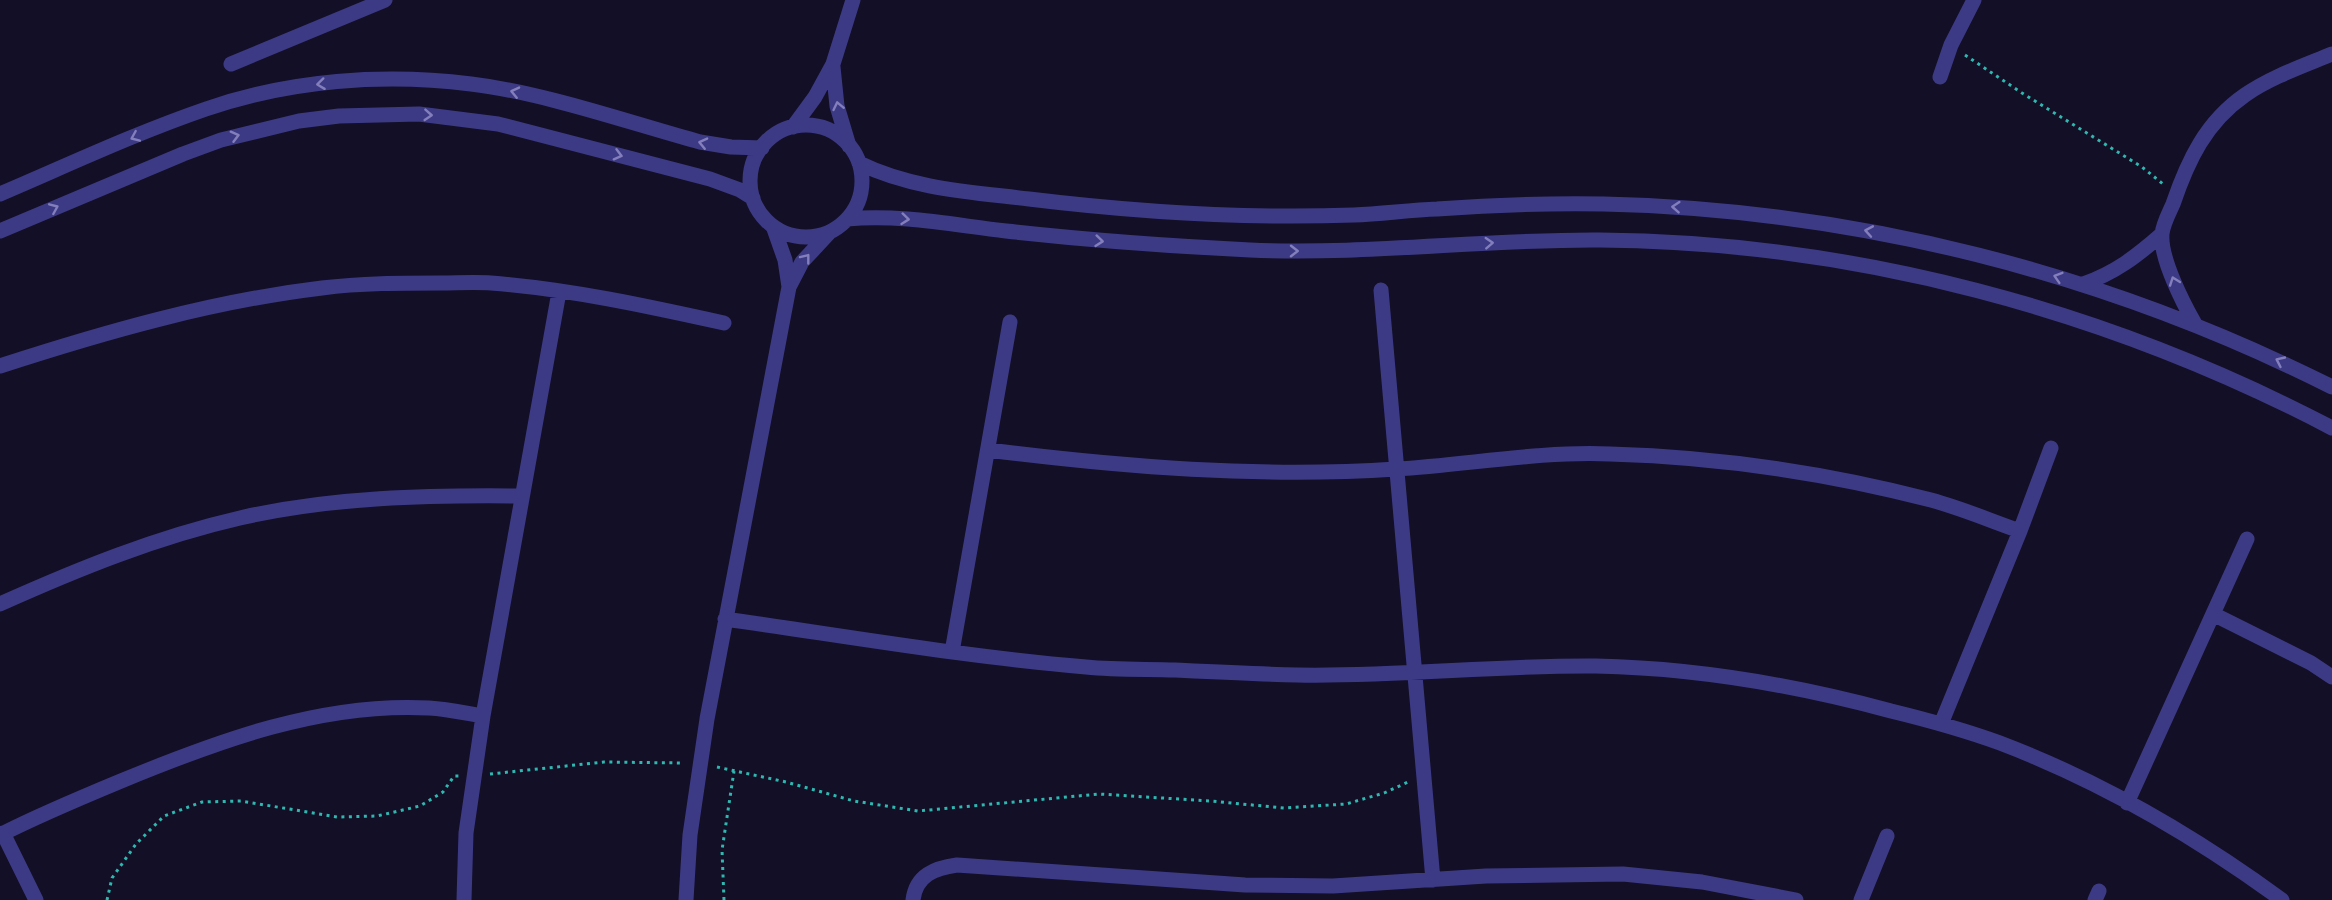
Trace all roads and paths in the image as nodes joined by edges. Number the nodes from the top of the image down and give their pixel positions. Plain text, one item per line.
1 (385, 0) edge
2 (853, 0) edge
3 (1974, 0) edge
4 (1951, 45) junction
5 (2332, 54) edge
6 (231, 64) dead end
7 (833, 64) junction
8 (1940, 78) dead end
9 (793, 127) junction
10 (849, 146) junction
11 (762, 148) junction
12 (859, 163) junction
13 (0, 194) edge
14 (2176, 194) junction
15 (753, 198) junction
16 (847, 219) junction
17 (773, 226) junction
18 (0, 231) edge
19 (829, 233) junction
20 (2162, 234) junction
21 (2083, 284) junction
22 (789, 287) junction
23 (1381, 290) dead end
24 (559, 292) junction
25 (1010, 322) dead end
26 (724, 323) dead end
27 (2195, 324) junction
28 (0, 366) edge
29 (2332, 387) edge
30 (2332, 428) edge
31 (2051, 448) dead end
32 (988, 450) junction
33 (1396, 470) junction
34 (521, 496) junction
35 (2020, 531) junction
36 (2247, 539) dead end
37 (0, 604) edge
38 (2213, 614) junction
39 (725, 619) junction
40 (952, 652) junction
41 (1413, 673) junction
42 (2332, 677) edge
43 (483, 716) junction
44 (1941, 724) junction
45 (700, 763) junction
46 (734, 771) junction
47 (1423, 775) junction
48 (474, 776) junction
49 (2127, 803) junction
50 (2, 834) edge
51 (1887, 836) dead end
52 (1433, 880) junction
53 (36, 900) edge
54 (107, 900) edge
55 (464, 900) edge
56 (686, 900) edge
57 (724, 900) edge
58 (913, 900) edge
59 (1796, 900) edge
60 (1862, 900) edge
61 (2282, 900) edge

1 - 6 street
2 - 7 street
3 - 4 street
4 - 8 street
4 - 14 path
5 - 14 street
7 - 9 street
10 -> 7 street
9 - 10 street
9 - 11 street
10 - 12 street
11 -> 13 street
11 - 15 street
12 - 16 street
21 -> 12 street
14 - 20 street
15 - 17 street
18 -> 15 street
16 - 19 street
16 -> 30 street
17 - 19 street
17 - 22 street
22 -> 19 street
20 - 21 street
27 -> 20 street
21 - 27 street
22 - 39 street
23 - 33 street
24 - 26 street
24 - 28 street
24 - 34 street
25 - 32 street
29 -> 27 street
31 - 35 street
32 - 33 street
32 - 40 street
33 - 35 street
33 - 41 street
34 - 37 street
34 - 43 street
35 - 44 street
36 - 38 street
38 - 42 street
38 - 49 street
39 - 40 street
39 - 45 street
40 - 41 street
41 - 44 street
41 - 47 street
43 - 48 street
43 - 50 street
44 - 49 street
45 - 46 path
45 - 48 path
45 - 56 street
46 - 47 path
46 - 57 path
47 - 52 street
48 - 54 path
48 - 55 street
49 - 61 street
50 - 53 street
51 - 60 street
52 - 58 street
52 - 59 street

